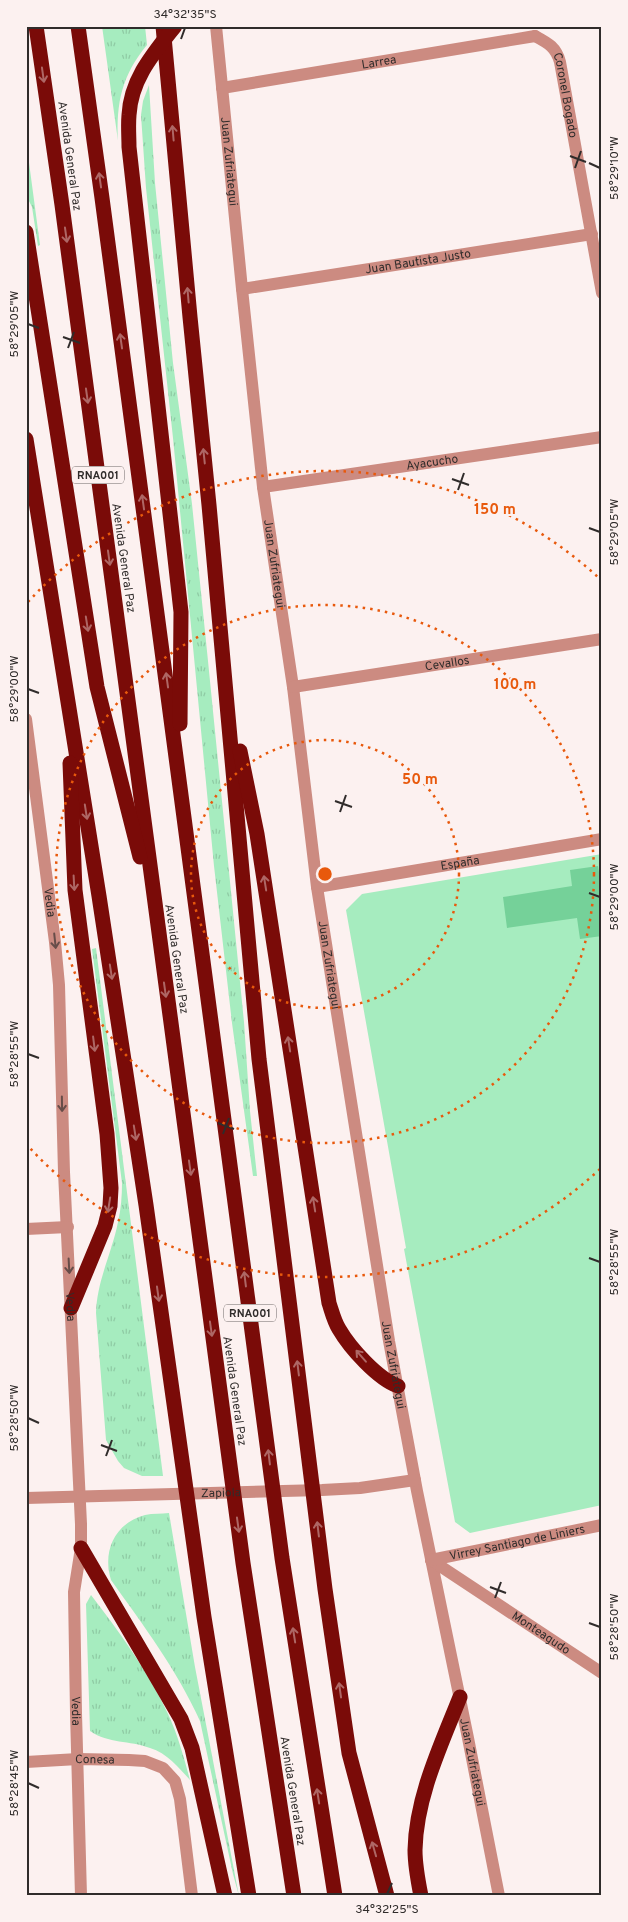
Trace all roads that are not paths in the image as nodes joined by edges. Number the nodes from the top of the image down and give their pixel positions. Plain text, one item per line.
1 (36, 26) edge
2 (78, 26) edge
3 (216, 26) edge
4 (167, 27) edge
5 (534, 31) edge
6 (222, 88) junction
7 (26, 232) edge
8 (592, 234) junction
9 (242, 289) junction
10 (602, 293) edge
11 (602, 437) edge
12 (26, 438) edge
13 (263, 487) junction
14 (602, 639) edge
15 (226, 680) junction
16 (293, 687) junction
17 (67, 694) junction
18 (26, 720) edge
19 (180, 781) junction
20 (39, 822) junction
21 (26, 824) edge
22 (602, 839) edge
23 (318, 887) junction
24 (157, 924) junction
25 (68, 1227) junction
26 (26, 1229) edge
27 (71, 1308) junction
28 (398, 1386) junction
29 (415, 1480) junction
30 (80, 1497) junction
31 (26, 1498) edge
32 (602, 1525) edge
33 (81, 1548) junction
34 (431, 1560) junction
35 (602, 1672) edge
36 (460, 1697) junction
37 (78, 1760) junction
38 (26, 1762) edge
39 (326, 1844) junction
40 (81, 1896) edge
41 (192, 1896) edge
42 (225, 1896) edge
43 (249, 1896) edge
44 (294, 1896) edge
45 (335, 1896) edge
46 (344, 1896) edge
47 (387, 1896) edge
48 (421, 1896) edge
49 (499, 1896) edge

1 -> 24 highway, Avenida General Paz / RNA001
19 -> 2 highway, Avenida General Paz / RNA001
3 - 6 street, Juan Zufriategui
15 -> 4 highway
4 - 19 highway
5 - 6 street, Larrea
5 - 8 street, Coronel Bogado
6 - 9 street, Juan Zufriategui
7 -> 24 highway
8 - 9 street, Juan Bautista Justo
8 - 10 street, Coronel Bogado
9 - 13 street, Juan Zufriategui
11 - 13 street, Ayacucho
12 - 17 highway
13 - 16 street, Juan Zufriategui
14 - 16 street, Cevallos
28 -> 15 highway
47 -> 15 highway
16 - 23 street, Juan Zufriategui
17 -> 27 highway
17 -> 43 highway
18 - 20 street, Vedia
39 -> 19 highway, Avenida General Paz / RNA001
20 - 21 street
20 -> 25 street, Vedia
22 - 23 street, España
23 - 28 street, Juan Zufriategui
24 -> 44 highway, Avenida General Paz / RNA001
25 - 26 street
25 -> 27 street, Vedia
27 - 30 street, Vedia
28 - 29 street, Juan Zufriategui
29 - 30 street, Zapiola
29 - 34 street, Juan Zufriategui
30 - 31 street, Zapiola
30 - 33 street, Vedia
32 - 34 street, Virrey Santiago de Liniers
33 - 37 street, Vedia
33 - 42 highway
34 - 35 street, Monteagudo
34 - 36 street, Juan Zufriategui
36 - 48 highway
36 - 49 street, Juan Zufriategui
37 - 38 street, Conesa
37 - 40 street, Vedia
37 - 41 street, Conesa
39 - 45 highway, Avenida General Paz / RNA001
39 - 46 highway

